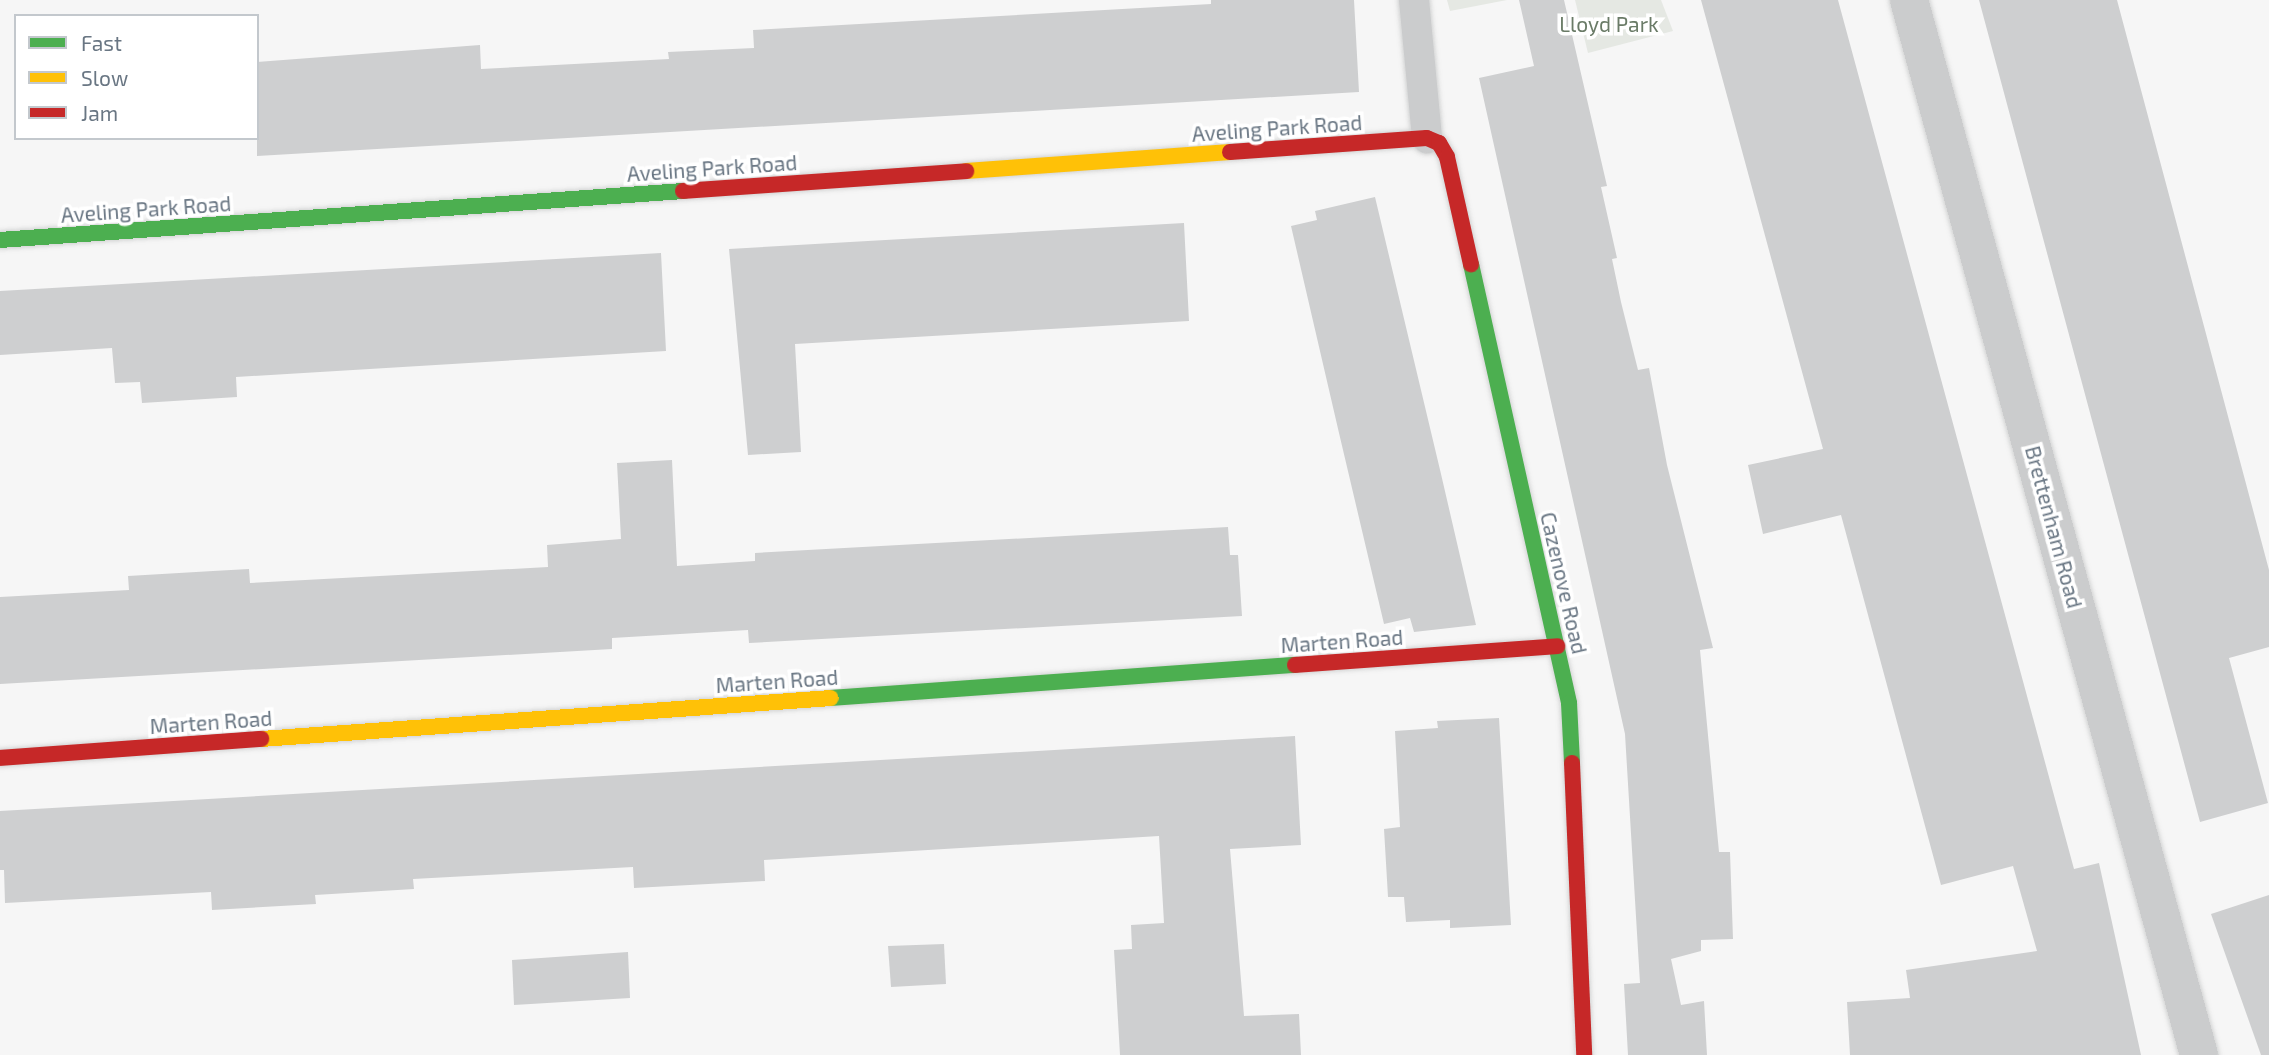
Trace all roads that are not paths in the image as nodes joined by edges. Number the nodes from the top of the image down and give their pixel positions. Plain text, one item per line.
1 (1414, 0) edge
2 (1909, 0) edge
3 (1427, 138) junction
4 (0, 240) edge
5 (1557, 646) junction
6 (0, 758) edge
7 (1584, 1055) edge
8 (2199, 1055) edge

1 - 3 lane
2 - 8 street, Brettenham Road
3 - 4 street, Aveling Park Road
3 - 5 street, Cazenove Road
5 - 6 street, Marten Road
5 - 7 street, Cazenove Road

